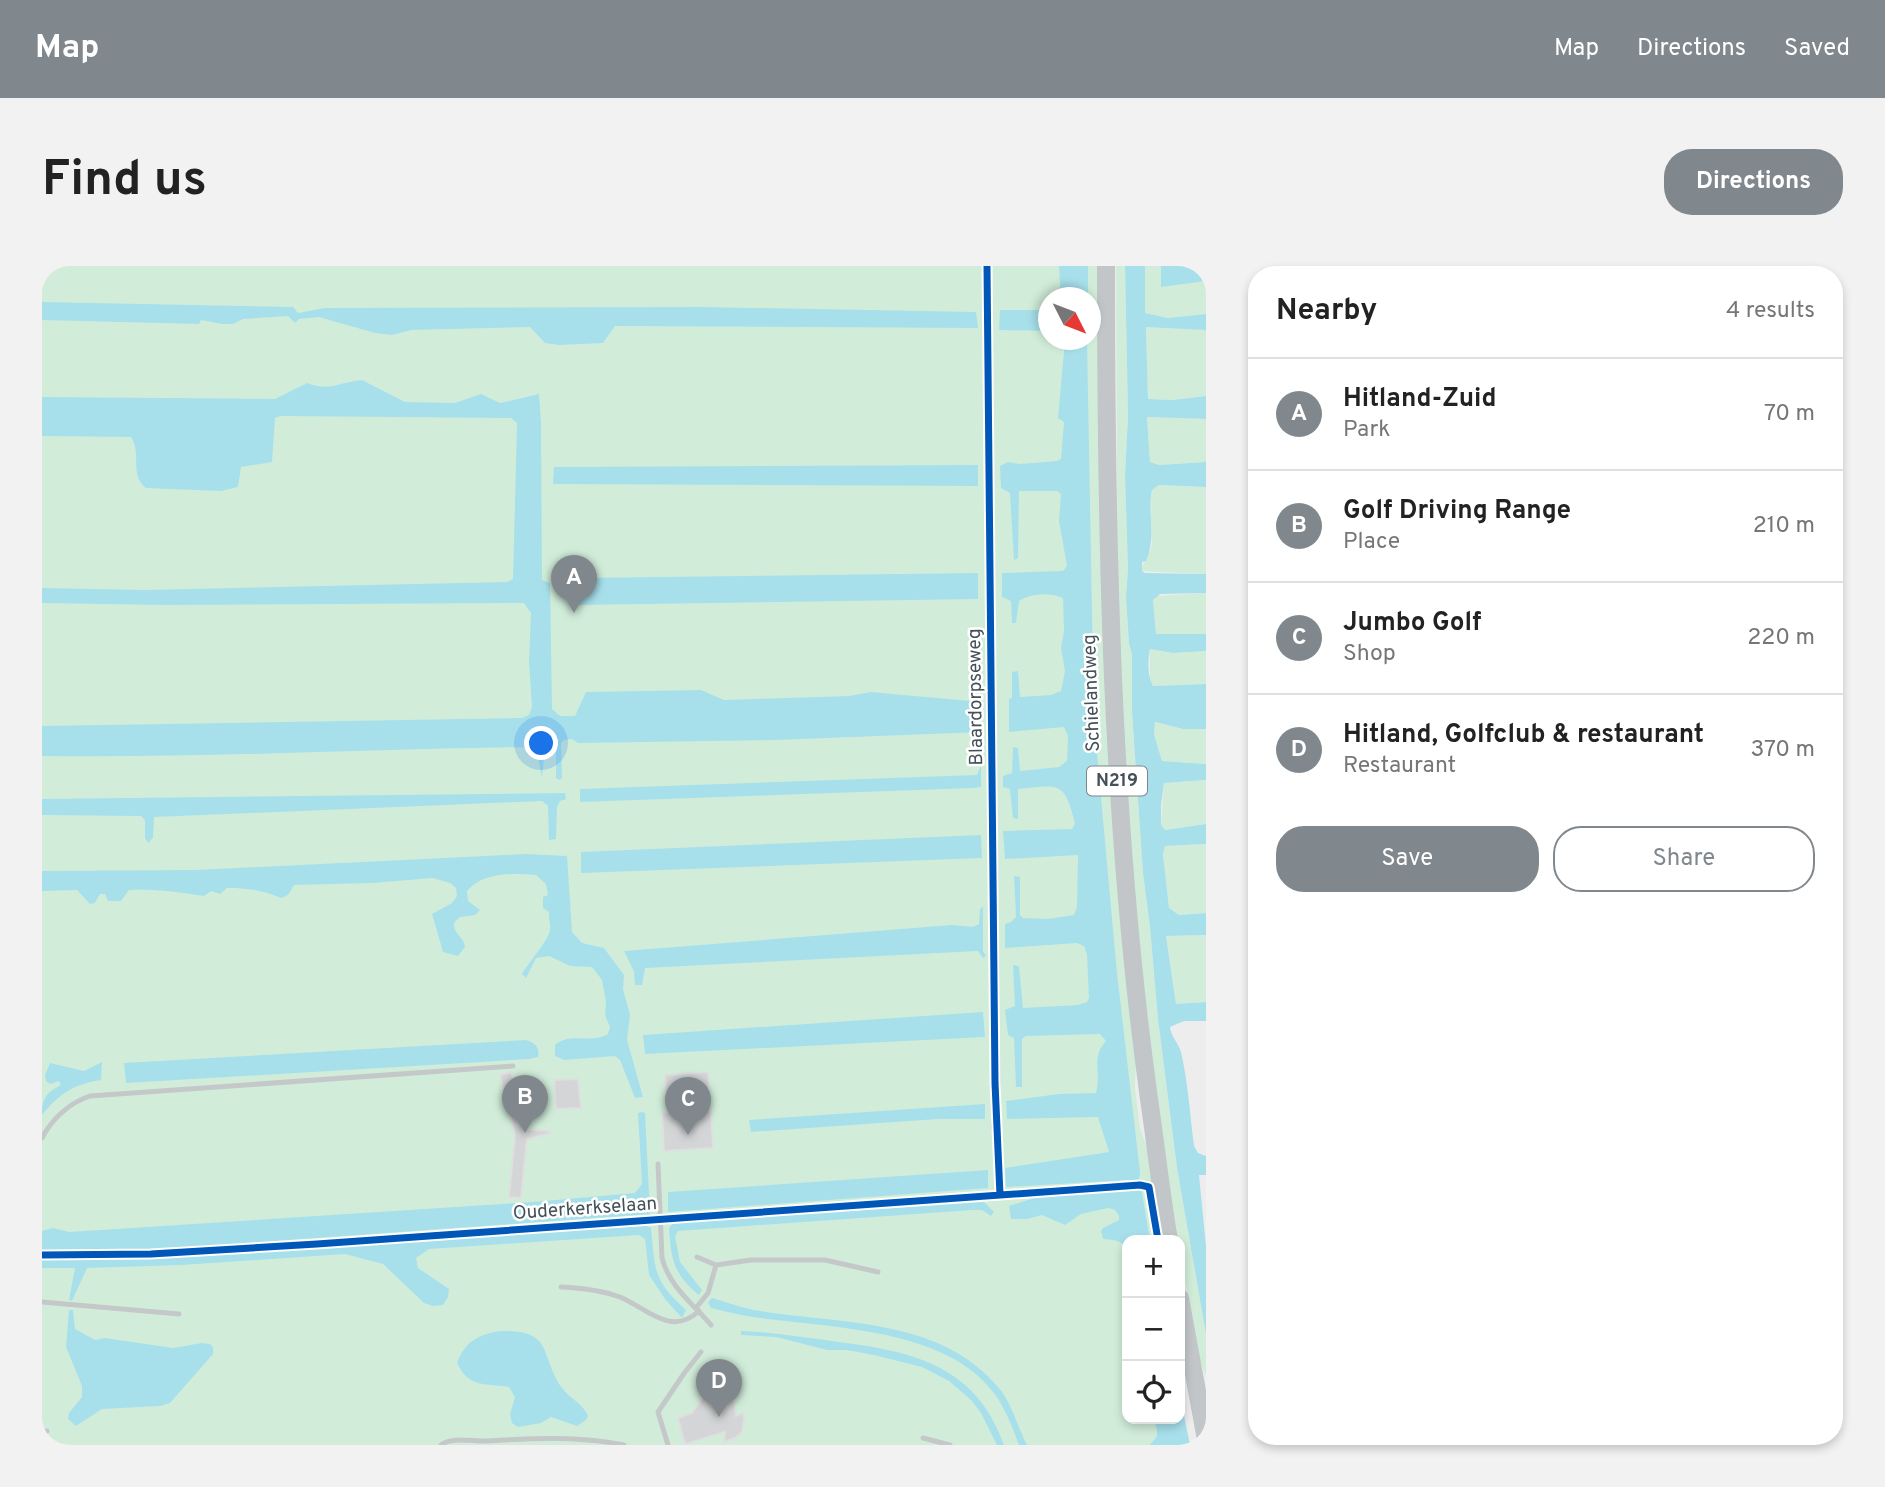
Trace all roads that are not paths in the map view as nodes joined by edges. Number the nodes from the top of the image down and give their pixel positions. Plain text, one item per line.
1 (987, 266) edge
2 (1106, 266) edge
3 (513, 1066) dead end
4 (996, 1128) dead end
5 (42, 1139) edge
6 (658, 1164) dead end
7 (1168, 1235) edge
8 (697, 1257) dead end
9 (716, 1265) junction
10 (878, 1272) dead end
11 (561, 1287) dead end
12 (42, 1302) edge
13 (698, 1310) junction
14 (179, 1314) dead end
15 (711, 1325) dead end
16 (1185, 1325) edge
17 (701, 1352) dead end
18 (923, 1438) dead end
19 (1206, 1440) edge
20 (441, 1445) edge
21 (624, 1445) edge
22 (668, 1445) edge
23 (950, 1445) edge

1 - 4 street, Blaardorpseweg
2 - 7 main road, Schielandweg / N219
3 - 5 lane
6 - 13 lane
8 - 9 lane
9 - 10 lane
9 - 13 lane
11 - 13 lane
12 - 14 lane
13 - 15 lane
16 - 19 main road
17 - 22 lane
18 - 23 lane
20 - 21 lane

